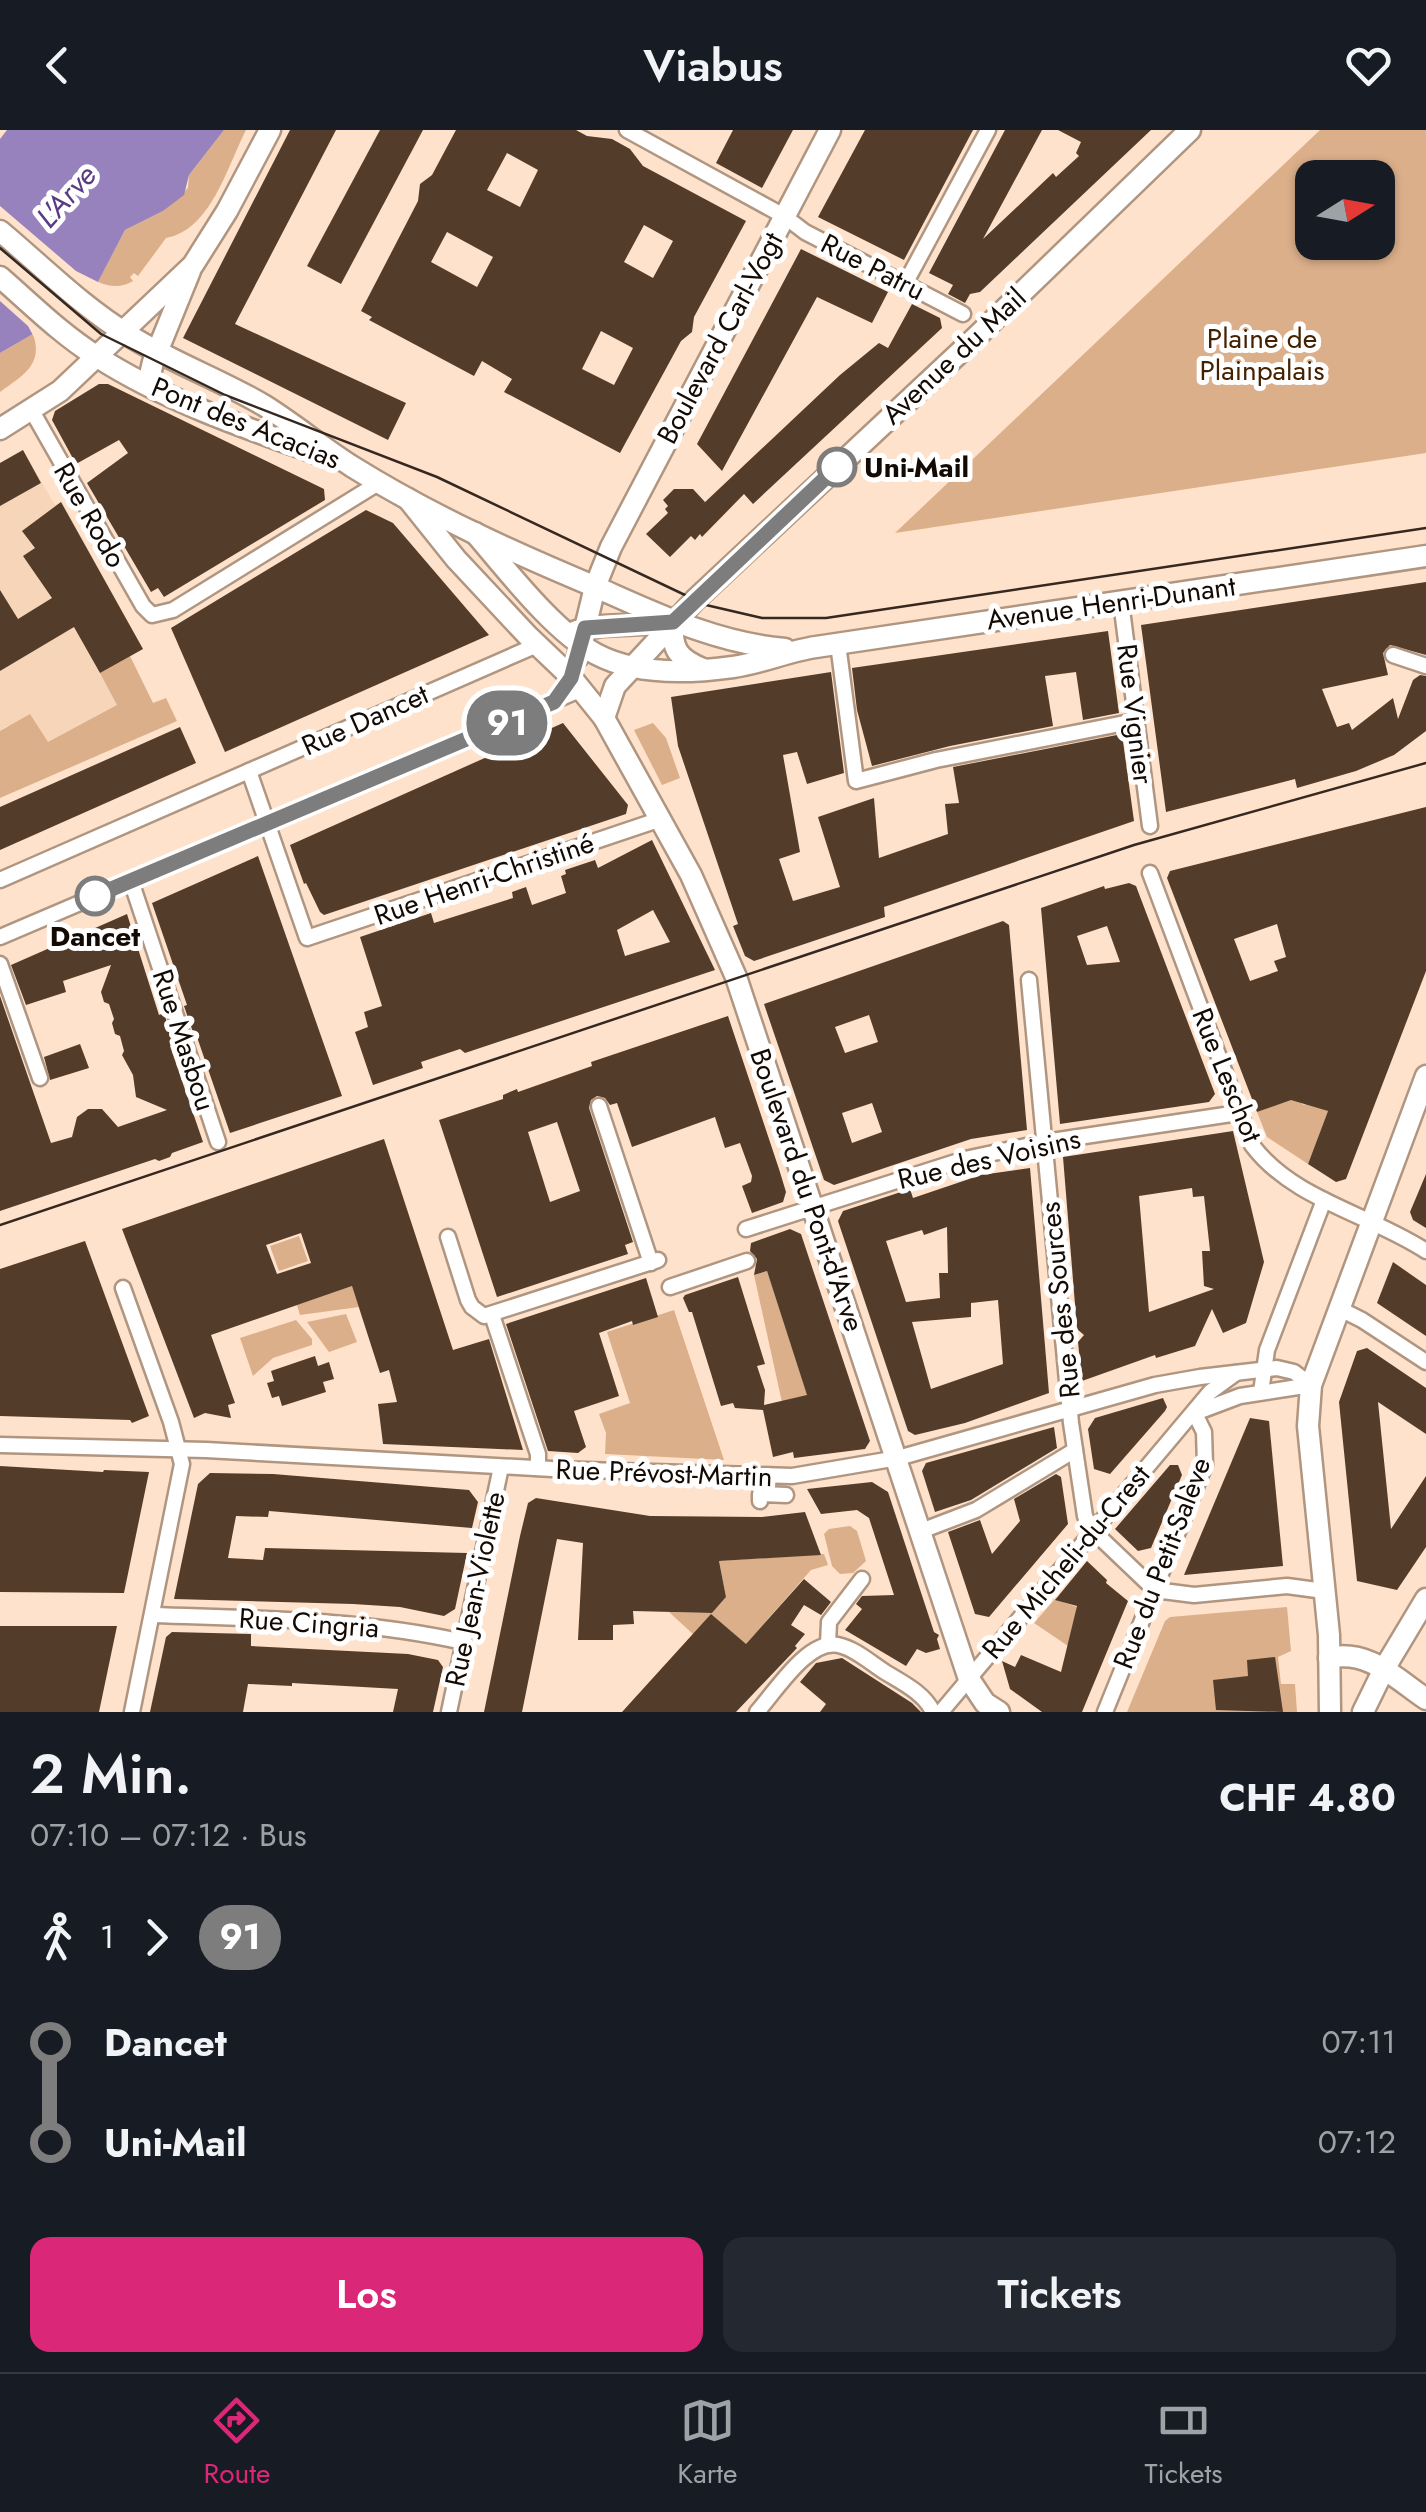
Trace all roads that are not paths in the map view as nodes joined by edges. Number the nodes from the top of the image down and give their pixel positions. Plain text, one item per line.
1 (270, 130) edge
2 (627, 130) edge
3 (830, 130) edge
4 (988, 130) edge
5 (1187, 131) edge
6 (784, 216) junction
7 (0, 231) edge
8 (192, 265) junction
9 (0, 277) edge
10 (905, 284) junction
11 (963, 314) dead end
12 (123, 332) junction
13 (158, 351) junction
14 (96, 357) junction
15 (148, 384) junction
16 (32, 411) junction
17 (0, 429) edge
18 (351, 466) junction
19 (380, 482) junction
20 (408, 499) junction
21 (475, 534) junction
22 (1426, 556) edge
23 (595, 587) junction
24 (1121, 602) junction
25 (544, 609) junction
26 (673, 622) junction
27 (578, 636) junction
28 (838, 644) junction
29 (536, 645) junction
30 (797, 650) junction
31 (1393, 656) dead end
32 (630, 666) junction
33 (1426, 666) edge
34 (713, 669) junction
35 (577, 684) junction
36 (604, 718) junction
37 (1136, 721) junction
38 (248, 770) junction
39 (661, 820) junction
40 (266, 824) junction
41 (1150, 826) dead end
42 (1150, 873) dead end
43 (0, 880) edge
44 (131, 881) junction
45 (0, 937) edge
46 (0, 964) edge
47 (1029, 980) dead end
48 (1426, 1076) edge
49 (40, 1078) dead end
50 (599, 1106) dead end
51 (1238, 1113) junction
52 (218, 1142) dead end
53 (1044, 1142) junction
54 (1324, 1200) junction
55 (813, 1206) junction
56 (1370, 1220) junction
57 (746, 1229) dead end
58 (448, 1237) dead end
59 (1426, 1251) edge
60 (748, 1261) dead end
61 (670, 1287) dead end
62 (122, 1288) dead end
63 (1338, 1308) junction
64 (492, 1315) junction
65 (1426, 1362) edge
66 (1262, 1367) junction
67 (1237, 1372) junction
68 (1311, 1386) junction
69 (1261, 1392) junction
70 (1071, 1409) junction
71 (1194, 1414) junction
72 (0, 1444) edge
73 (180, 1449) junction
74 (1075, 1450) junction
75 (898, 1458) junction
76 (502, 1467) junction
77 (538, 1468) junction
78 (786, 1495) dead end
79 (760, 1501) dead end
80 (1091, 1529) junction
81 (921, 1531) junction
82 (862, 1579) dead end
83 (1156, 1590) junction
84 (1324, 1591) junction
85 (1426, 1599) edge
86 (154, 1615) junction
87 (464, 1642) junction
88 (828, 1644) junction
89 (1328, 1658) junction
90 (1384, 1669) junction
91 (970, 1679) junction
92 (1426, 1699) edge
93 (132, 1712) edge
94 (449, 1712) edge
95 (757, 1712) edge
96 (933, 1712) edge
97 (941, 1712) edge
98 (998, 1712) edge
99 (1105, 1712) edge
100 (1330, 1712) edge
101 (1363, 1712) edge

1 - 8 main road
2 - 6 street, Rue Patru
3 - 6 main road, Boulevard Carl-Vogt
4 - 10 street
5 - 26 main road, Avenue du Mail
6 - 10 street, Rue Patru
6 - 23 main road, Boulevard Carl-Vogt
7 - 12 main road, Pont des Acacias
8 - 12 main road
8 - 13 main road
9 - 14 main road, Pont des Acacias
10 - 11 street, Rue Patru
12 - 13 main road, Pont des Acacias
12 - 14 main road
13 - 15 main road
13 - 18 main road, Pont des Acacias
14 - 15 main road, Pont des Acacias
14 - 16 main road
15 - 18 main road, Pont des Acacias
16 - 17 main road
16 - 19 street, Rue Rodo
18 - 19 main road
19 - 20 main road
20 - 21 main road
20 - 29 main road, Boulevard du Pont-d'Arve
21 - 23 main road
21 - 25 main road
22 - 24 main road, Avenue Henri-Dunant
23 - 25 main road
23 - 26 main road
23 - 27 main road, Boulevard Carl-Vogt
24 - 28 main road, Avenue Henri-Dunant
24 - 37 street, Rue Vignier
25 - 27 main road
26 - 27 main road
26 - 30 main road, Avenue Henri-Dunant
26 - 32 main road, Avenue du Mail
26 - 34 main road
27 - 29 main road
27 - 32 main road
27 - 35 main road, Boulevard Carl-Vogt
28 - 30 main road, Avenue Henri-Dunant
28 - 37 street
29 - 35 main road, Boulevard du Pont-d'Arve
29 - 38 street, Rue Dancet
30 - 34 main road, Avenue Henri-Dunant
31 - 33 street
32 - 34 main road, Avenue Henri-Dunant
32 - 35 main road
32 - 36 main road
35 - 36 main road, Boulevard du Pont-d'Arve
35 - 40 street, Rue Dancet
36 - 39 main road, Boulevard du Pont-d'Arve
37 - 41 street, Rue Vignier
38 - 40 street
38 - 43 street, Rue Dancet
39 - 40 street, Rue Henri-Christiné
39 - 55 main road, Boulevard du Pont-d'Arve
40 - 44 street, Rue Dancet
42 - 51 street, Rue Leschot
44 - 45 street, Rue Dancet
44 - 52 street, Rue Masbou
46 - 49 street
47 - 53 street, Rue des Sources
48 - 56 main road
50 - 64 street
51 - 53 street, Rue des Voisins
51 - 54 street, Rue Leschot
53 - 55 street, Rue des Voisins
53 - 70 street, Rue des Sources
54 - 56 street, Rue Leschot
54 - 66 street
55 - 57 street, Rue des Voisins
55 - 75 main road, Boulevard du Pont-d'Arve
56 - 59 street, Rue Leschot
56 - 63 main road
58 - 64 street, Rue Jean-Violette
60 - 61 street
62 - 73 street
63 - 65 street
63 - 68 main road
64 - 77 street, Rue Jean-Violette
66 - 67 street, Rue Prévost-Martin
66 - 68 street
66 - 69 street
67 - 70 street, Rue Prévost-Martin
67 - 71 street, Rue Micheli-du-Crest
68 - 69 street, Rue Micheli-du-Crest
68 - 84 main road
69 - 71 street, Rue Micheli-du-Crest
70 - 74 street, Rue des Sources
70 - 75 street, Rue Prévost-Martin
71 - 80 street, Rue Micheli-du-Crest
71 - 83 street, Rue du Petit-Salève
72 - 73 street, Rue Prévost-Martin
73 - 76 street, Rue Prévost-Martin
73 - 86 street
74 - 80 street, Rue des Sources
74 - 81 street
75 - 77 street, Rue Prévost-Martin
75 - 81 main road, Boulevard du Pont-d'Arve
76 - 77 street, Rue Prévost-Martin
76 - 87 street, Rue Jean-Violette
78 - 79 street
80 - 83 street
80 - 91 street, Rue Micheli-du-Crest
81 - 91 main road, Boulevard du Pont-d'Arve
82 - 88 street
83 - 84 street
83 - 99 street, Rue du Petit-Salève
84 - 89 main road
85 - 90 main road
86 - 87 street, Rue Cingria
86 - 93 street
87 - 94 street, Rue Jean-Violette
88 - 95 street
88 - 96 street
89 - 90 main road
89 - 100 main road
90 - 92 main road
90 - 101 main road
91 - 97 street, Rue Micheli-du-Crest
91 - 98 main road

